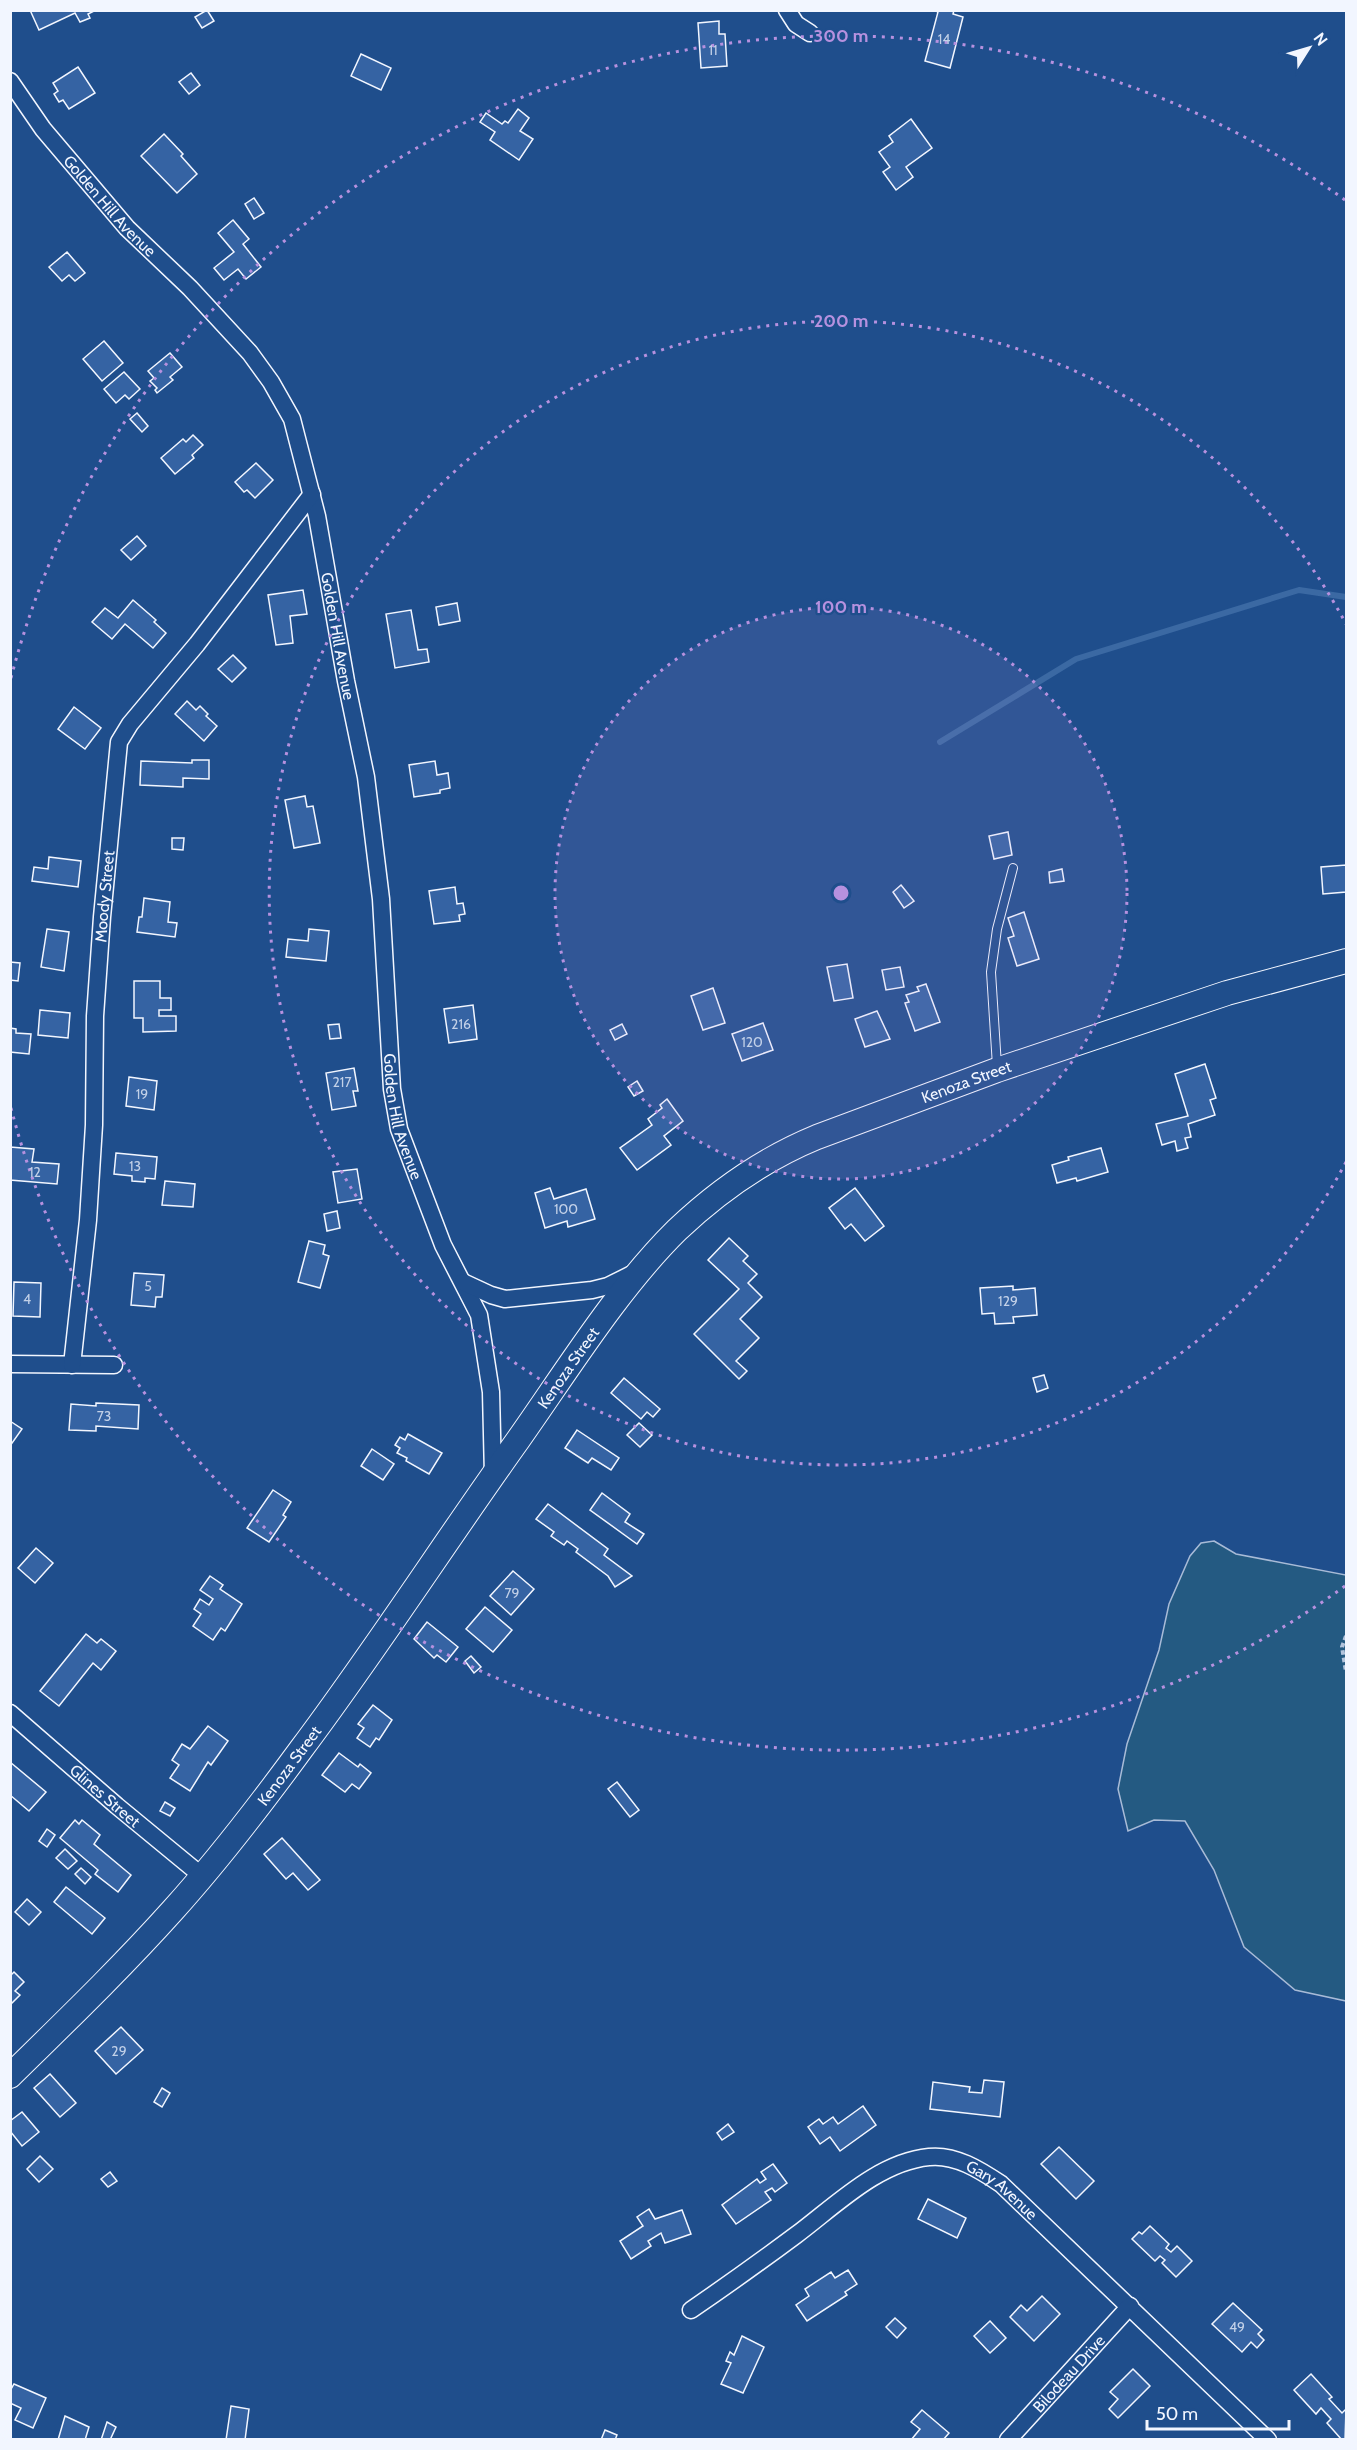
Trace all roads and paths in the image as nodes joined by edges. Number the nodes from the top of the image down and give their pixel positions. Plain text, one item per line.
1 (787, 10) edge
2 (810, 33) dead end
3 (10, 81) edge
4 (312, 494) junction
5 (1013, 868) dead end
6 (1347, 961) edge
7 (997, 1070) junction
8 (644, 1268) junction
9 (463, 1282) junction
10 (10, 1364) edge
11 (72, 1365) junction
12 (114, 1365) dead end
13 (493, 1476) junction
14 (1347, 1635) edge
15 (1347, 1672) edge
16 (10, 1713) edge
17 (202, 1876) junction
18 (10, 2076) edge
19 (1130, 2306) junction
20 (691, 2310) dead end
21 (1008, 2439) edge
22 (1268, 2439) edge

1 - 2 street
3 - 4 street, Golden Hill Avenue
4 - 9 street, Golden Hill Avenue
4 - 11 street, Moody Street
5 - 7 lane
6 - 7 street, Kenoza Street
7 - 8 street, Kenoza Street
8 - 9 street
8 - 13 street, Kenoza Street
9 - 13 street, Golden Hill Avenue
10 - 11 street
11 - 12 street
13 - 17 street, Kenoza Street
14 - 15 path
16 - 17 street, Glines Street
17 - 18 street, Kenoza Street
19 - 20 street, Gary Avenue
19 - 21 street, Bilodeau Drive
19 - 22 street, Gary Avenue

